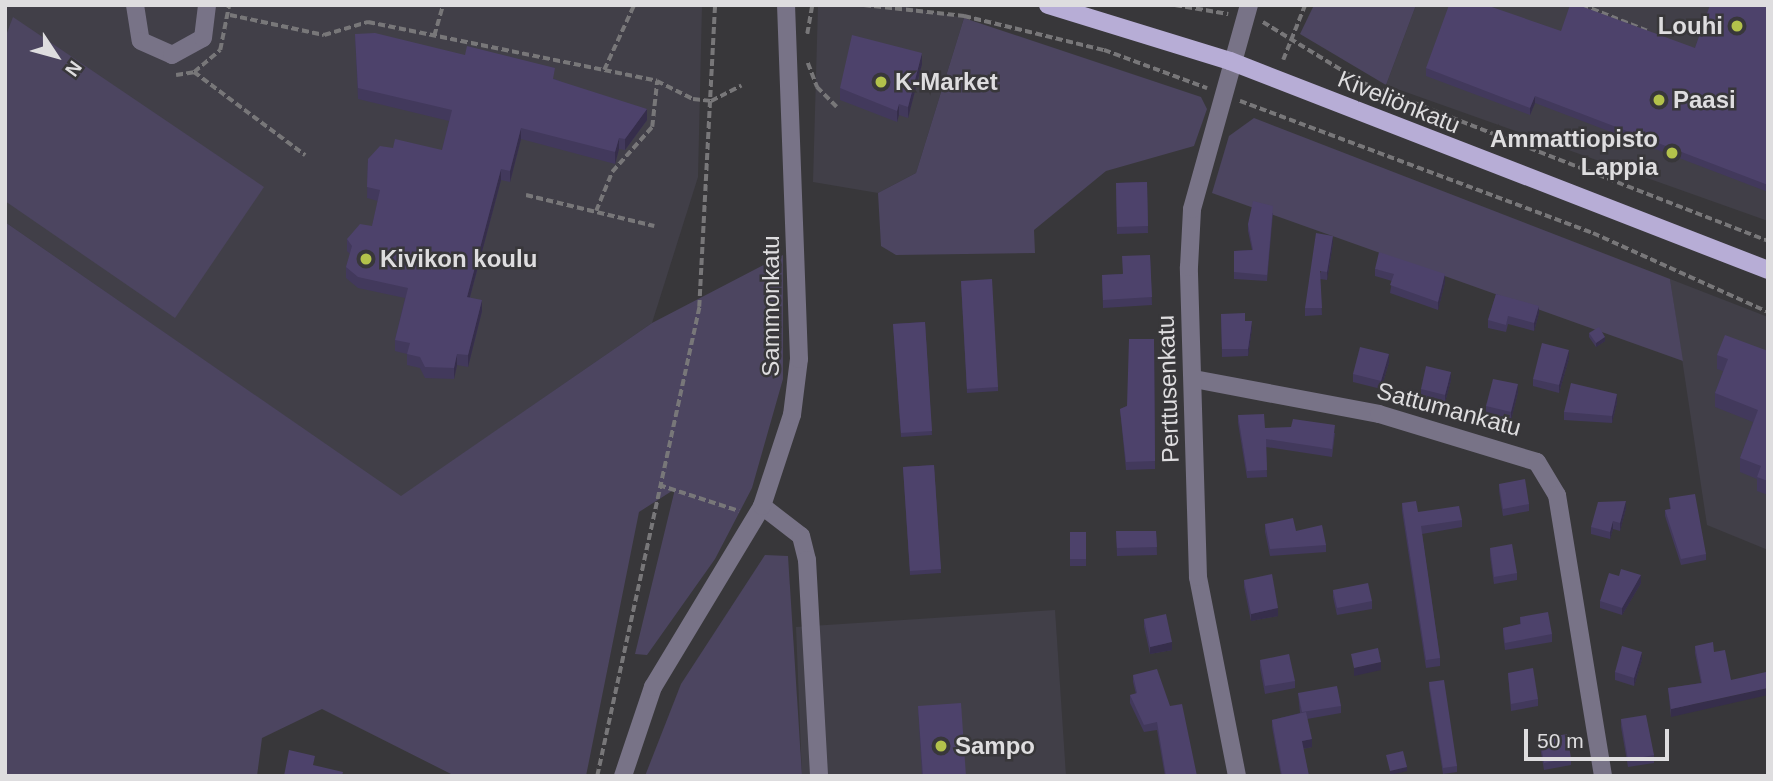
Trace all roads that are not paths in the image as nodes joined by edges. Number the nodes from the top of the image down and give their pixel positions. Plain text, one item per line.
1 (135, 5) edge
2 (207, 5) edge
3 (786, 5) edge
4 (1048, 5) edge
5 (1249, 5) edge
6 (1230, 61) junction
7 (1768, 270) edge
8 (1194, 379) junction
9 (760, 510) junction
10 (623, 776) edge
11 (819, 776) edge
12 (1237, 776) edge
13 (1603, 776) edge

1 - 2 street
3 - 9 street, Sammonkatu
4 - 6 main road, Kiveliönkatu
5 - 6 street, Perttusenkatu
6 - 7 main road, Kiveliönkatu
6 - 8 street, Perttusenkatu
8 - 12 street, Perttusenkatu
8 - 13 street, Sattumankatu
9 - 10 street, Sammonkatu
9 - 11 street

